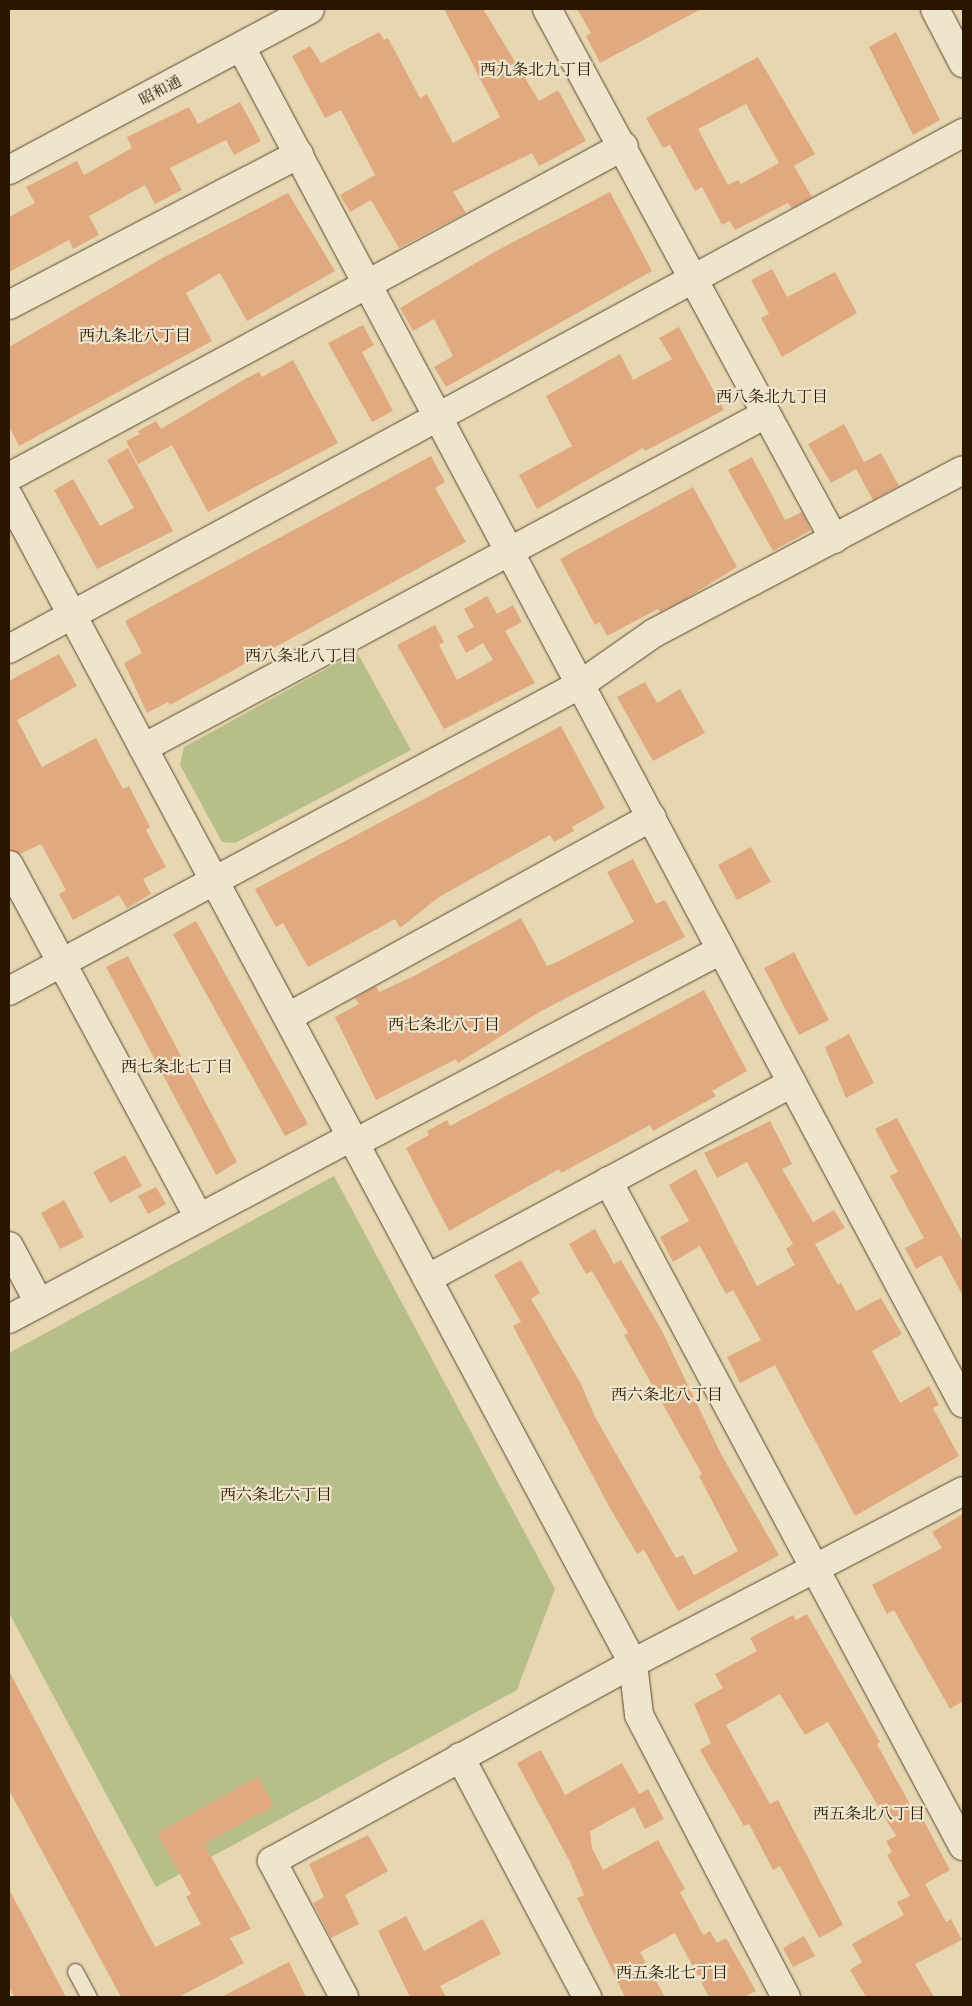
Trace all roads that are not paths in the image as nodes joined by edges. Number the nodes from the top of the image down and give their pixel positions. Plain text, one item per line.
1 (310, 9) edge
2 (547, 9) edge
3 (935, 9) edge
4 (241, 47) junction
5 (963, 63) edge
6 (963, 133) edge
7 (624, 146) junction
8 (299, 154) junction
9 (9, 170) edge
10 (694, 279) junction
11 (369, 286) junction
12 (9, 305) edge
13 (766, 414) junction
14 (438, 420) junction
15 (963, 470) edge
16 (9, 477) edge
17 (9, 497) edge
18 (834, 539) junction
19 (509, 551) junction
20 (72, 615) junction
21 (9, 649) edge
22 (581, 684) junction
23 (144, 748) junction
24 (652, 817) junction
25 (9, 865) edge
26 (214, 879) junction
27 (721, 950) junction
28 (61, 962) junction
29 (9, 990) edge
30 (288, 1017) junction
31 (792, 1083) junction
32 (354, 1140) junction
33 (608, 1181) junction
34 (199, 1218) junction
35 (9, 1246) edge
36 (427, 1279) junction
37 (39, 1303) junction
38 (9, 1319) edge
39 (963, 1403) edge
40 (963, 1491) edge
41 (818, 1569) junction
42 (633, 1663) junction
43 (460, 1756) junction
44 (963, 1846) edge
45 (75, 1971) dead end
46 (89, 1997) edge
47 (344, 1997) edge
48 (586, 1997) edge
49 (786, 1997) edge

1 - 4 street, 昭和通
2 - 7 street
3 - 5 street
4 - 8 street
4 - 9 street, 昭和通
6 - 10 street
7 - 10 street
7 - 11 street
8 - 11 street
8 - 12 street
10 - 13 street
10 - 14 street
11 - 14 street
11 - 16 street
13 - 18 street
13 - 19 street
14 - 19 street
14 - 20 street
15 - 18 street
17 - 20 street
18 - 22 street
19 - 22 street
19 - 23 street
20 - 21 street
20 - 23 street
22 - 24 street
22 - 26 street
23 - 26 street
24 - 27 street
24 - 30 street
25 - 28 street
26 - 28 street
26 - 30 street
27 - 31 street
27 - 32 street
28 - 29 street
28 - 34 street
30 - 32 street
31 - 33 street
31 - 39 street
32 - 34 street
32 - 36 street
33 - 36 street
33 - 41 street
34 - 37 street
35 - 37 street
36 - 42 street
37 - 38 street
40 - 41 street
41 - 42 street
41 - 44 street
42 - 43 street
42 - 49 street
43 - 47 street
43 - 48 street
45 - 46 lane

